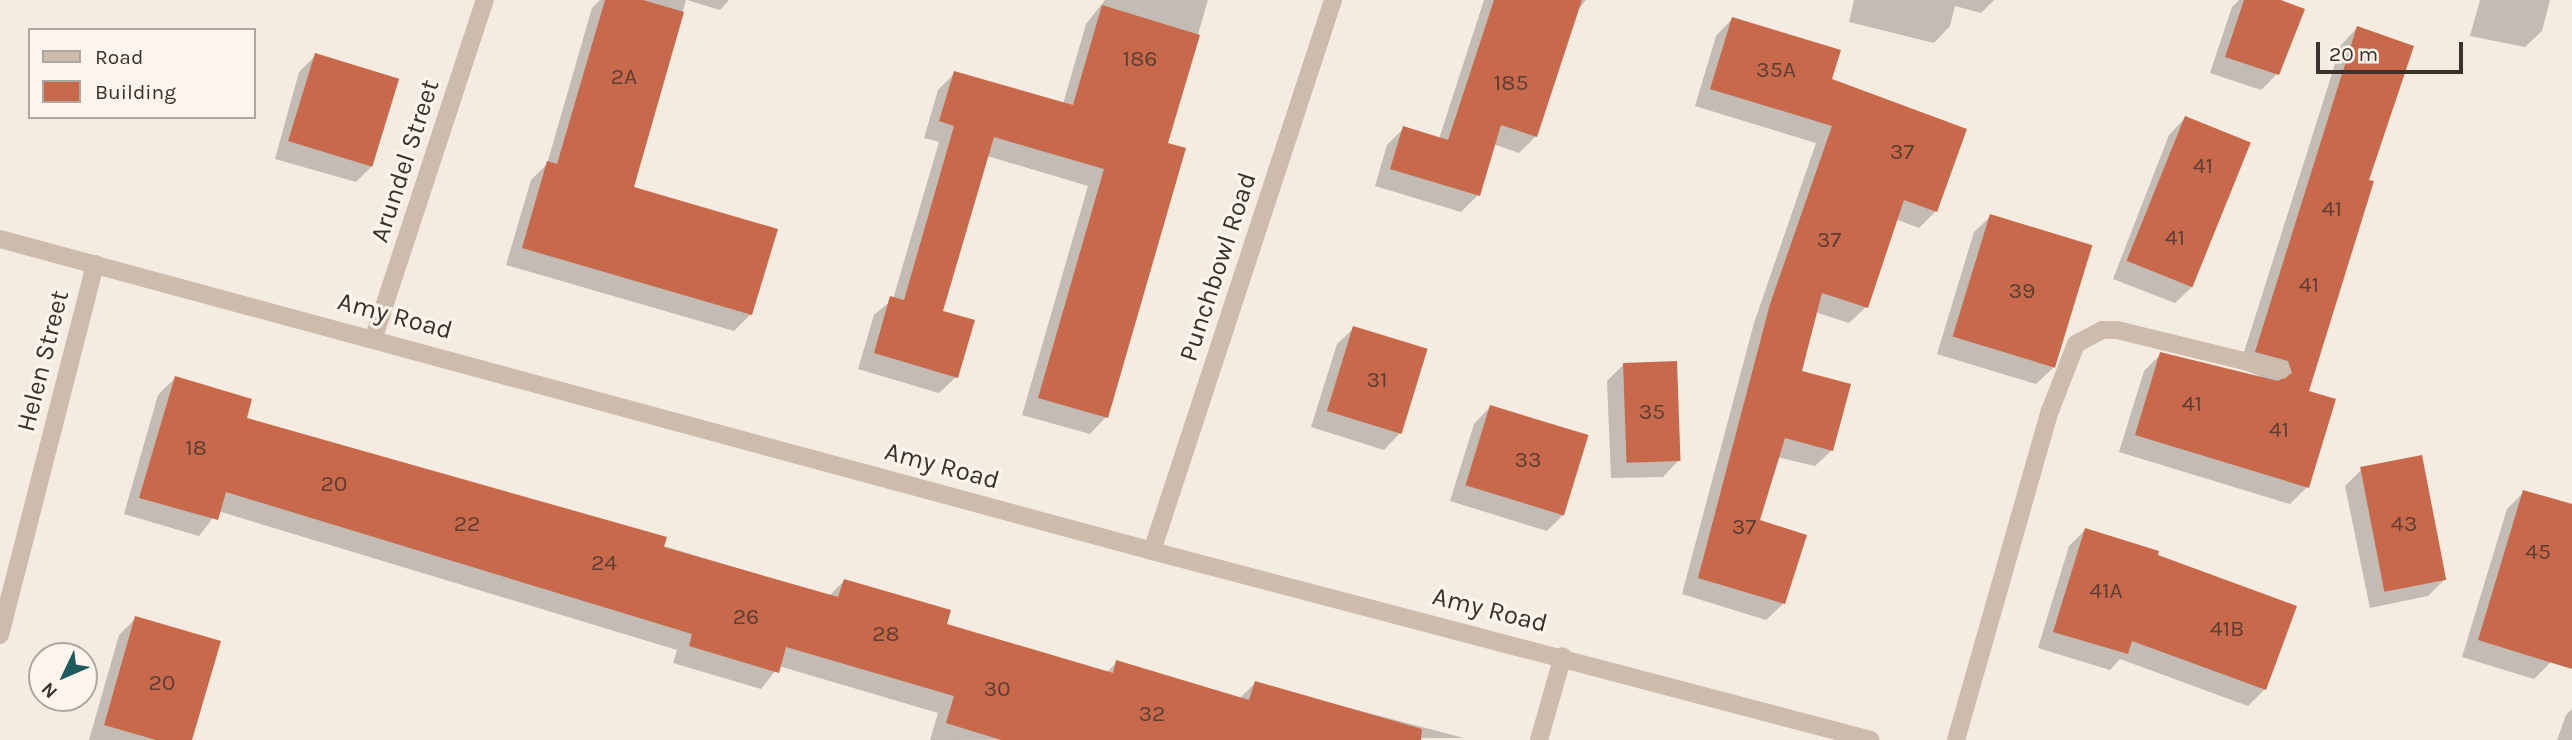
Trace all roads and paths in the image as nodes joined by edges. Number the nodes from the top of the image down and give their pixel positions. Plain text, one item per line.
1 (485, 0) edge
2 (1334, 0) edge
3 (0, 239) edge
4 (95, 264) junction
5 (374, 337) junction
6 (2281, 370) dead end
7 (1152, 551) junction
8 (0, 635) edge
9 (1563, 656) junction
10 (1539, 740) edge
11 (1871, 740) edge
12 (1956, 740) edge

1 - 5 street, Arundel Street
2 - 7 street, Punchbowl Road
3 - 4 street, Amy Road
4 - 5 street, Amy Road
4 - 8 street, Helen Street
5 - 7 street, Amy Road
6 - 12 street
7 - 9 street, Amy Road
9 - 10 street
9 - 11 street, Amy Road

